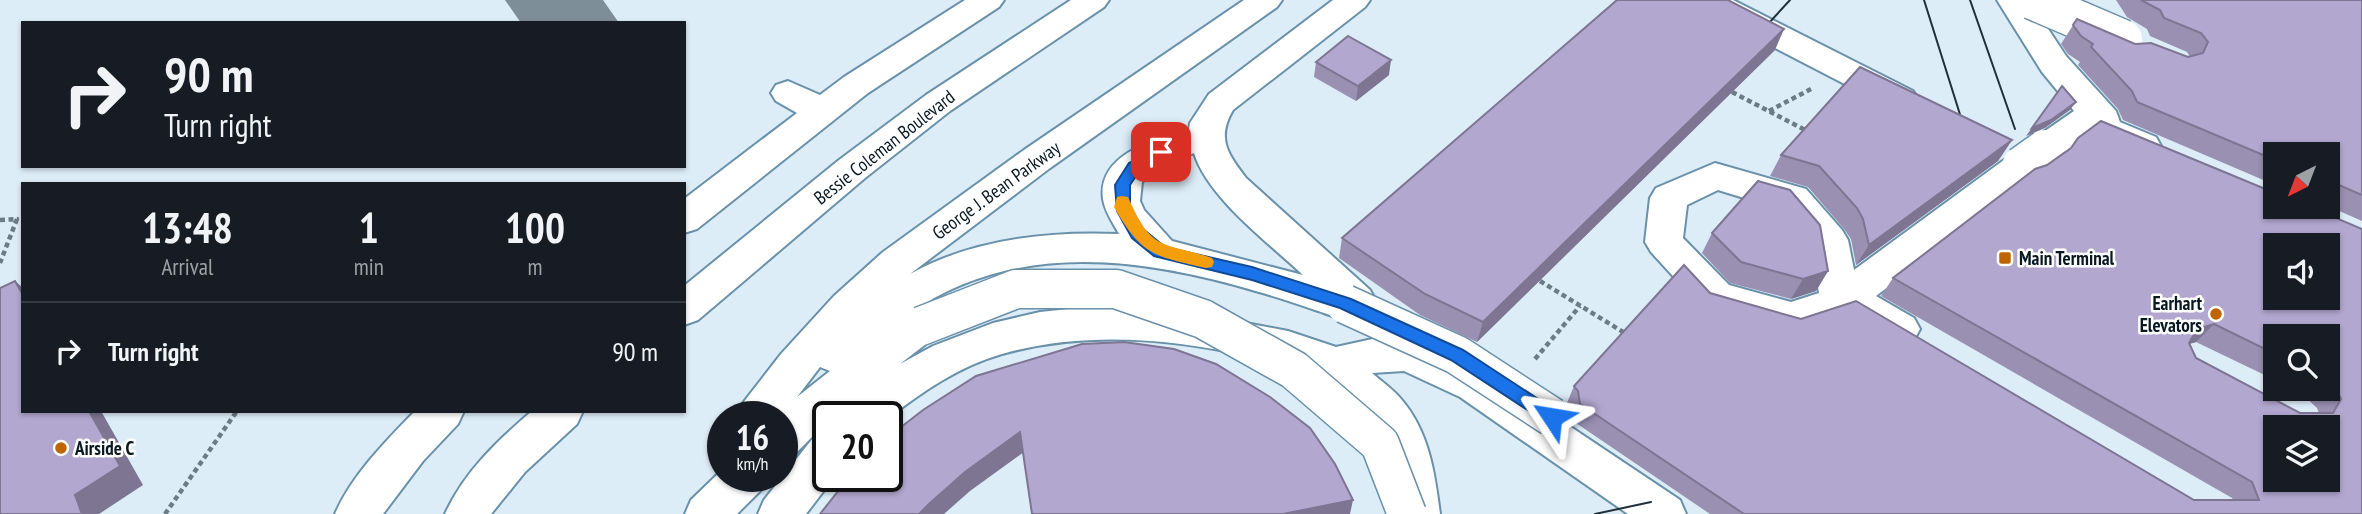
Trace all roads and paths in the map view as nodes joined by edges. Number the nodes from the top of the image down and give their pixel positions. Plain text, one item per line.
1 (988, 0) edge
2 (1093, 0) edge
3 (1266, 0) edge
4 (1354, 0) edge
5 (1707, 0) edge
6 (1730, 0) edge
7 (1761, 0) edge
8 (2027, 2) edge
9 (2065, 25) dead end
10 (1800, 48) junction
11 (2152, 52) edge
12 (1874, 83) junction
13 (1732, 92) edge
14 (788, 93) dead end
15 (1929, 110) edge
16 (822, 111) junction
17 (2104, 120) edge
18 (1809, 132) edge
19 (1206, 136) junction
20 (2173, 159) edge
21 (686, 217) edge
22 (0, 219) edge
23 (1170, 254) junction
24 (0, 263) edge
25 (1540, 281) edge
26 (1580, 306) junction
27 (686, 307) edge
28 (1629, 336) edge
29 (1937, 351) edge
30 (1434, 363) junction
31 (1335, 364) junction
32 (770, 401) edge
33 (776, 401) edge
34 (881, 401) edge
35 (236, 413) edge
36 (441, 413) edge
37 (560, 413) edge
38 (798, 423) edge
39 (1547, 423) junction
40 (812, 472) edge
41 (709, 492) edge
42 (729, 492) edge
43 (165, 514) edge
44 (357, 514) edge
45 (467, 514) edge
46 (696, 514) edge
47 (707, 514) edge
48 (780, 514) edge
49 (1406, 514) edge
50 (1418, 514) edge
51 (1664, 514) edge
52 (1693, 514) edge

1 - 16 street
2 - 27 street, Bessie Coleman Boulevard
3 - 32 street, George J. Bean Parkway
4 - 19 street
5 - 10 street
6 - 12 street
7 - 10 street
8 - 9 street
8 - 11 street, bridge
8 - 17 street
10 - 12 street
12 - 15 street
13 - 18 path
14 - 16 street
16 - 21 street
19 - 23 street
19 - 30 street
20 - 29 street
22 - 24 path
23 - 33 street
23 - 39 street, bridge
25 - 26 path
26 - 28 path
26 - 39 path
30 - 31 street
30 - 39 street
31 - 34 street
31 - 50 street
35 - 43 path
36 - 44 street
37 - 45 street
38 - 49 street, bridge
39 - 51 street
39 - 52 street
40 - 48 street
41 - 46 street
42 - 47 street

